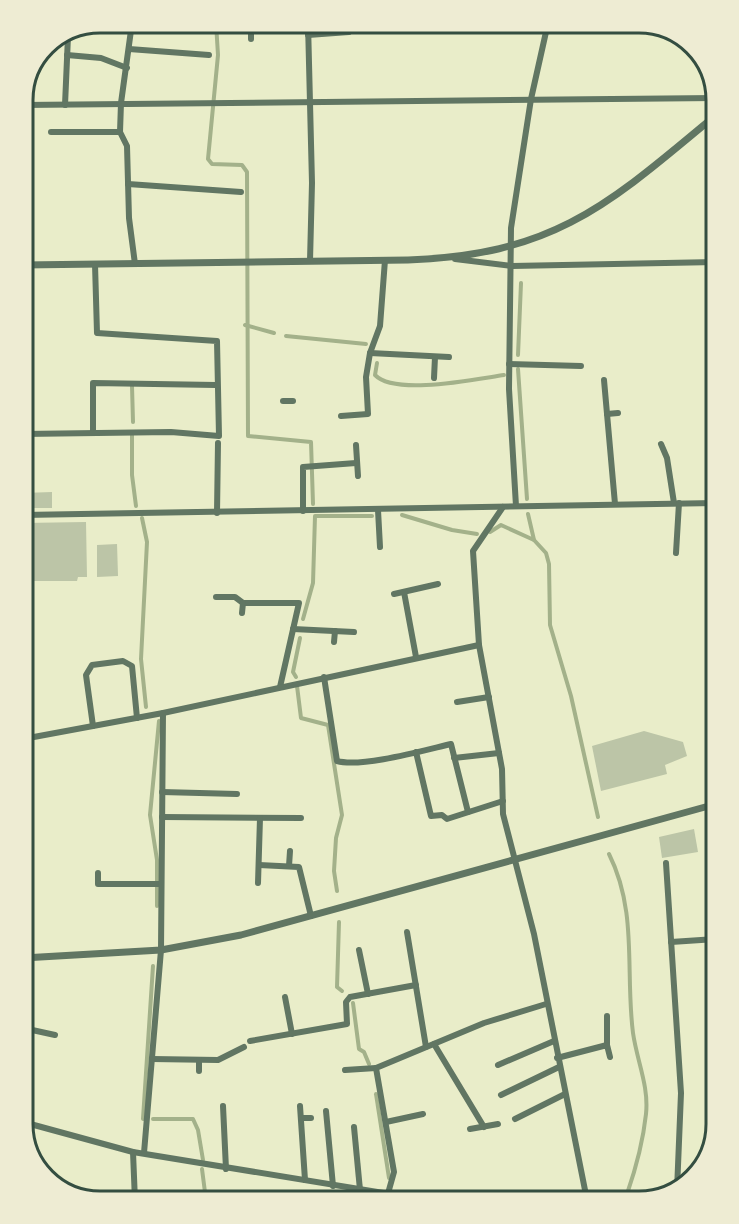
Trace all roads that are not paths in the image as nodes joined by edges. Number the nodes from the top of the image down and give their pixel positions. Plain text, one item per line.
1 (131, 33) edge
2 (251, 33) edge
3 (335, 33) edge
4 (546, 33) edge
5 (308, 35) joint
6 (251, 39) dead end
7 (68, 42) edge
8 (129, 49) junction
9 (209, 54) dead end
10 (67, 55) junction
11 (127, 68) junction
12 (706, 98) edge
13 (531, 99) junction
14 (121, 103) junction
15 (309, 104) junction
16 (33, 105) edge
17 (65, 105) junction
18 (706, 124) edge
19 (51, 132) dead end
20 (120, 132) junction
21 (128, 184) junction
22 (241, 192) dead end
23 (512, 247) junction
24 (455, 259) junction
25 (385, 260) junction
26 (310, 261) junction
27 (706, 262) edge
28 (95, 264) junction
29 (135, 264) junction
30 (33, 265) edge
31 (512, 266) junction
32 (370, 353) junction
33 (435, 357) junction
34 (449, 357) dead end
35 (509, 364) junction
36 (581, 366) dead end
37 (434, 378) dead end
38 (604, 380) dead end
39 (216, 385) junction
40 (293, 401) dead end
41 (283, 402) dead end
42 (618, 413) dead end
43 (607, 414) junction
44 (341, 416) dead end
45 (93, 432) junction
46 (33, 434) edge
47 (218, 443) dead end
48 (661, 444) dead end
49 (356, 445) dead end
50 (356, 463) junction
51 (358, 476) dead end
52 (676, 503) junction
53 (706, 503) edge
54 (615, 504) junction
55 (516, 506) junction
56 (503, 507) junction
57 (378, 510) junction
58 (303, 512) junction
59 (217, 513) junction
60 (33, 515) edge
61 (380, 547) dead end
62 (676, 553) dead end
63 (438, 584) dead end
64 (404, 592) junction
65 (394, 594) dead end
66 (216, 597) dead end
67 (243, 603) junction
68 (242, 613) dead end
69 (293, 628) junction
70 (335, 631) junction
71 (354, 632) dead end
72 (334, 642) dead end
73 (479, 645) junction
74 (416, 657) junction
75 (324, 677) junction
76 (280, 687) junction
77 (489, 697) junction
78 (457, 702) dead end
79 (163, 713) junction
80 (137, 717) junction
81 (93, 726) junction
82 (33, 738) edge
83 (416, 752) junction
84 (499, 753) junction
85 (454, 758) junction
86 (162, 792) junction
87 (237, 794) dead end
88 (503, 801) junction
89 (706, 807) edge
90 (468, 812) junction
91 (162, 817) junction
92 (260, 818) junction
93 (301, 818) dead end
94 (290, 851) dead end
95 (513, 860) junction
96 (666, 863) dead end
97 (259, 865) junction
98 (289, 866) junction
99 (98, 873) dead end
100 (258, 883) dead end
101 (161, 884) junction
102 (311, 916) junction
103 (407, 932) dead end
104 (706, 940) edge
105 (671, 942) junction
106 (161, 950) junction
107 (359, 950) dead end
108 (33, 957) edge
109 (416, 985) junction
110 (368, 994) junction
111 (285, 997) dead end
112 (546, 1004) junction
113 (608, 1016) dead end
114 (33, 1030) edge
115 (292, 1034) junction
116 (55, 1035) dead end
117 (250, 1041) dead end
118 (554, 1041) junction
119 (434, 1044) junction
120 (607, 1045) junction
121 (244, 1047) dead end
122 (426, 1047) junction
123 (502, 1052) dead end
124 (610, 1057) dead end
125 (557, 1058) junction
126 (152, 1059) junction
127 (199, 1060) junction
128 (506, 1061) junction
129 (498, 1065) dead end
130 (559, 1067) junction
131 (376, 1068) junction
132 (345, 1070) dead end
133 (199, 1071) dead end
134 (565, 1094) junction
135 (501, 1095) dead end
136 (223, 1106) dead end
137 (300, 1107) dead end
138 (326, 1111) dead end
139 (423, 1114) dead end
140 (301, 1118) junction
141 (311, 1118) dead end
142 (515, 1119) dead end
143 (386, 1122) junction
144 (498, 1124) dead end
145 (33, 1125) edge
146 (484, 1126) junction
147 (354, 1127) dead end
148 (470, 1129) dead end
149 (133, 1152) junction
150 (144, 1153) junction
151 (226, 1169) junction
152 (677, 1179) edge
153 (305, 1180) junction
154 (333, 1185) junction
155 (360, 1190) junction
156 (135, 1191) edge
157 (365, 1191) edge
158 (389, 1191) edge
159 (585, 1191) edge

1 - 8 street
2 - 6 street
3 - 5 street
4 - 13 street
5 - 15 street
7 - 10 street
8 - 9 street
8 - 11 street
10 - 11 street
10 - 17 street
11 - 14 street
12 - 13 street
13 - 15 street
13 - 23 street
14 - 15 street
14 - 17 street
14 - 20 street
15 - 26 street
16 - 17 street
18 - 23 street
19 - 20 street
20 - 21 street
21 - 22 street
21 - 29 street
23 - 24 street
23 - 31 street
24 - 25 street
24 - 31 street
25 - 26 street
25 - 32 street
26 - 29 street
27 - 31 street
28 - 29 street
28 - 30 street
28 - 39 street
31 - 35 street
32 - 33 street
32 - 44 street
33 - 34 street
33 - 37 street
35 - 36 street
35 - 55 street
38 - 43 street
39 - 45 street
39 - 45 street
40 - 41 street
42 - 43 street
43 - 54 street
45 - 46 street
47 - 59 street
48 - 52 street
49 - 50 street
50 - 51 street
50 - 58 street
52 - 53 street
52 - 54 street
52 - 62 street
54 - 55 street
55 - 56 street
56 - 57 street
56 - 73 street
57 - 58 street
57 - 61 street
58 - 59 street
59 - 60 street
63 - 64 street
64 - 65 street
64 - 74 street
66 - 67 street
67 - 68 street
67 - 69 street
69 - 70 street
69 - 76 street
70 - 71 street
70 - 72 street
73 - 74 street
73 - 77 street
74 - 75 street
75 - 76 street
75 - 83 street
76 - 79 street
77 - 78 street
77 - 84 street
79 - 80 street
79 - 86 street
80 - 81 street
80 - 81 street
81 - 82 street
83 - 85 street
83 - 90 street
84 - 85 street
84 - 88 street
85 - 90 street
86 - 87 street
86 - 91 street
88 - 90 street
88 - 95 street
89 - 95 street
91 - 92 street
91 - 101 street
92 - 93 street
92 - 97 street
94 - 98 street
95 - 102 street
95 - 112 street
96 - 105 street
97 - 98 street
97 - 100 street
98 - 102 street
99 - 101 street
101 - 106 street
102 - 106 street
103 - 109 street
104 - 105 street
105 - 152 street
106 - 108 street
106 - 126 street
107 - 110 street
109 - 110 street
109 - 122 street
110 - 115 street
111 - 115 street
112 - 118 street
112 - 119 street
113 - 120 street
114 - 116 street
115 - 117 street
118 - 125 street
118 - 128 street
119 - 122 street
119 - 146 street
120 - 124 street
120 - 125 street
121 - 127 street
122 - 131 street
123 - 128 street
125 - 130 street
126 - 127 street
126 - 150 street
127 - 133 street
128 - 129 street
130 - 134 street
130 - 135 street
131 - 132 street
131 - 143 street
134 - 142 street
134 - 159 street
136 - 151 street
137 - 140 street
138 - 154 street
139 - 143 street
140 - 141 street
140 - 153 street
143 - 158 street
144 - 146 street
145 - 149 street
146 - 148 street
147 - 155 street
149 - 150 street
149 - 156 street
150 - 151 street
151 - 153 street
153 - 154 street
154 - 155 street
155 - 157 street

